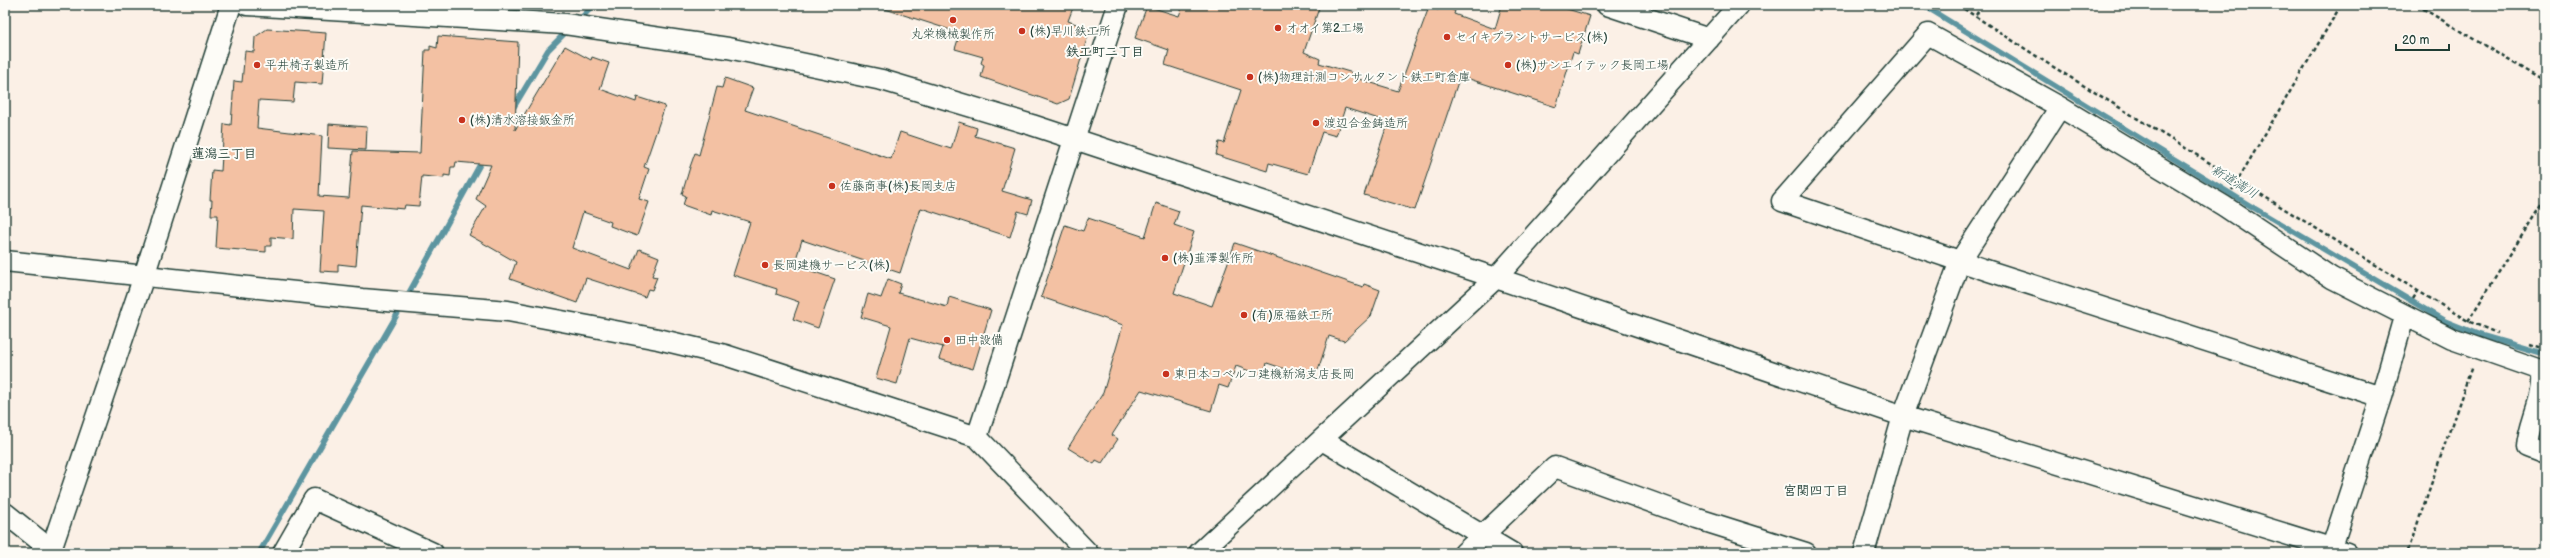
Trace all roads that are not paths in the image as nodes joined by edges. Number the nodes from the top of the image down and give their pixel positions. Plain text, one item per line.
1 (231, 5) edge
2 (247, 5) edge
3 (1118, 5) edge
4 (1607, 5) edge
5 (1739, 5) edge
6 (427, 10) edge
7 (1709, 39) junction
8 (2060, 108) junction
9 (1074, 139) junction
10 (5, 261) edge
11 (1960, 261) junction
12 (144, 276) junction
13 (1496, 278) junction
14 (2404, 317) junction
15 (2381, 397) junction
16 (1903, 416) junction
17 (977, 437) junction
18 (1322, 440) junction
19 (2536, 450) edge
20 (5, 513) edge
21 (1482, 536) junction
22 (2336, 551) edge
23 (52, 552) edge
24 (283, 553) edge
25 (433, 553) edge
26 (1088, 553) edge
27 (1199, 553) edge
28 (1464, 553) edge
29 (1512, 553) edge
30 (1806, 553) edge
31 (1864, 553) edge

1 - 12 street
2 - 6 street
3 - 9 street
4 - 7 street
5 - 7 street
6 - 9 street
7 - 13 street
8 - 11 street
8 - 11 street
8 - 14 street
9 - 13 street
9 - 17 street
10 - 12 street
11 - 15 street
11 - 16 street
12 - 17 street
12 - 23 street
13 - 16 street
13 - 18 street
14 - 15 street
14 - 19 street
15 - 22 street
16 - 22 street
16 - 31 street
17 - 26 street
18 - 21 street
18 - 27 street
20 - 23 street
21 - 28 street
21 - 29 street
21 - 30 street
24 - 25 street

